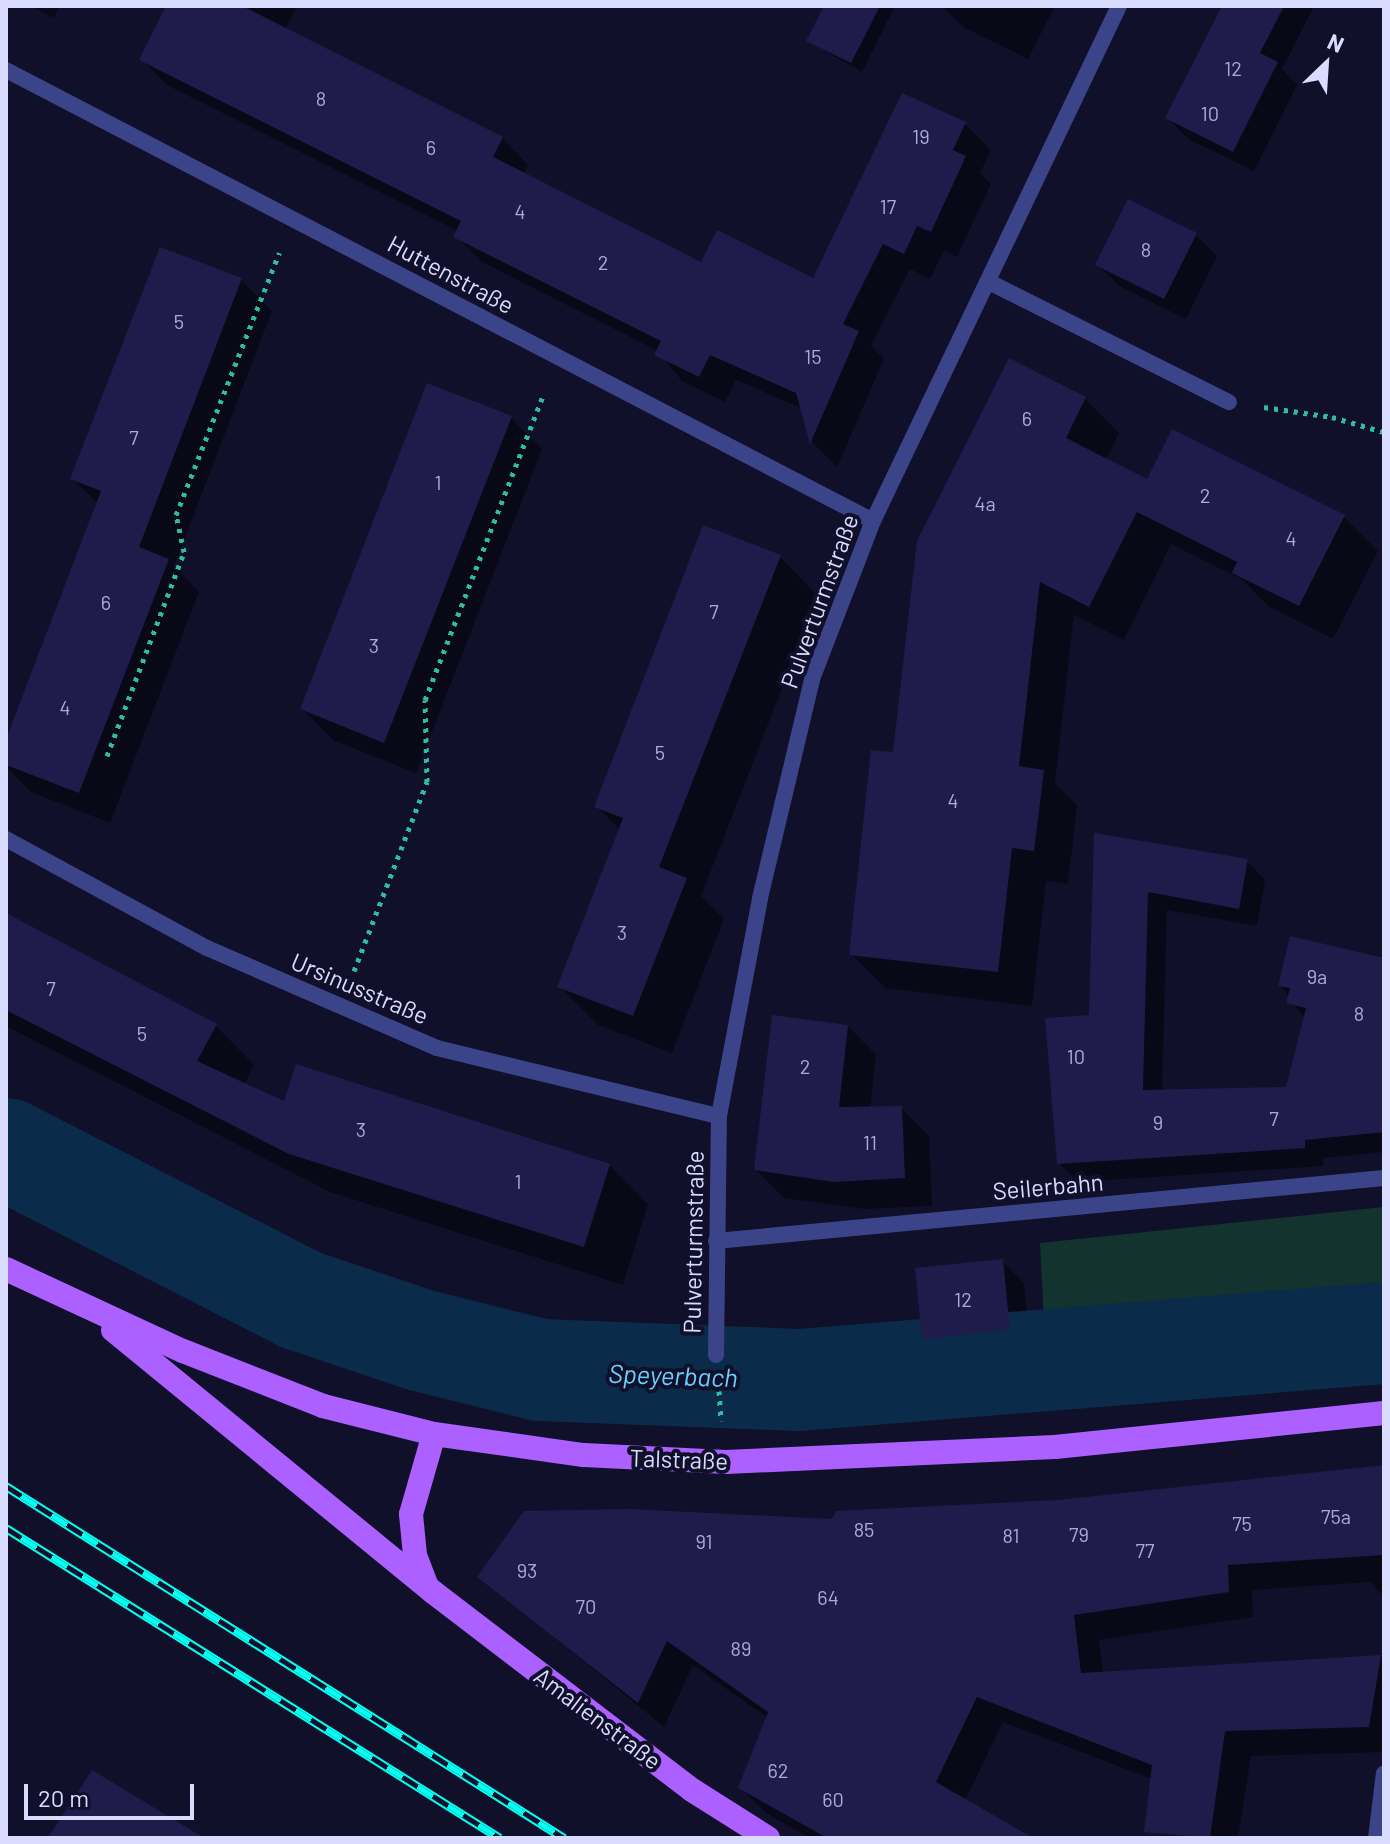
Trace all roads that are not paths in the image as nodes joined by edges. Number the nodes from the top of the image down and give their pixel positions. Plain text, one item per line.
1 (1119, 6) edge
2 (6, 70) edge
3 (991, 283) junction
4 (1229, 402) road end
5 (873, 521) junction
6 (6, 839) edge
7 (719, 1116) junction
8 (1384, 1178) edge
9 (716, 1241) junction
10 (6, 1269) edge
11 (90, 1311) junction
12 (716, 1355) dead end
13 (1384, 1413) edge
14 (434, 1434) junction
15 (433, 1592) junction
16 (1384, 1773) edge
17 (768, 1838) edge
18 (1376, 1838) edge

1 - 3 street, Pulverturmstraße
2 - 5 street, Huttenstraße
3 - 4 street
3 - 5 street, Pulverturmstraße
5 - 7 street, Pulverturmstraße
6 - 7 street, Ursinusstraße
7 - 9 street, Pulverturmstraße
8 - 9 street, Seilerbahn
9 - 12 street, Pulverturmstraße
10 - 11 main road, Talstraße
11 - 14 main road, Talstraße
11 - 15 main road, Amalienstraße
13 - 14 main road, Talstraße
14 - 15 main road
15 - 17 main road, Amalienstraße
16 - 18 street

